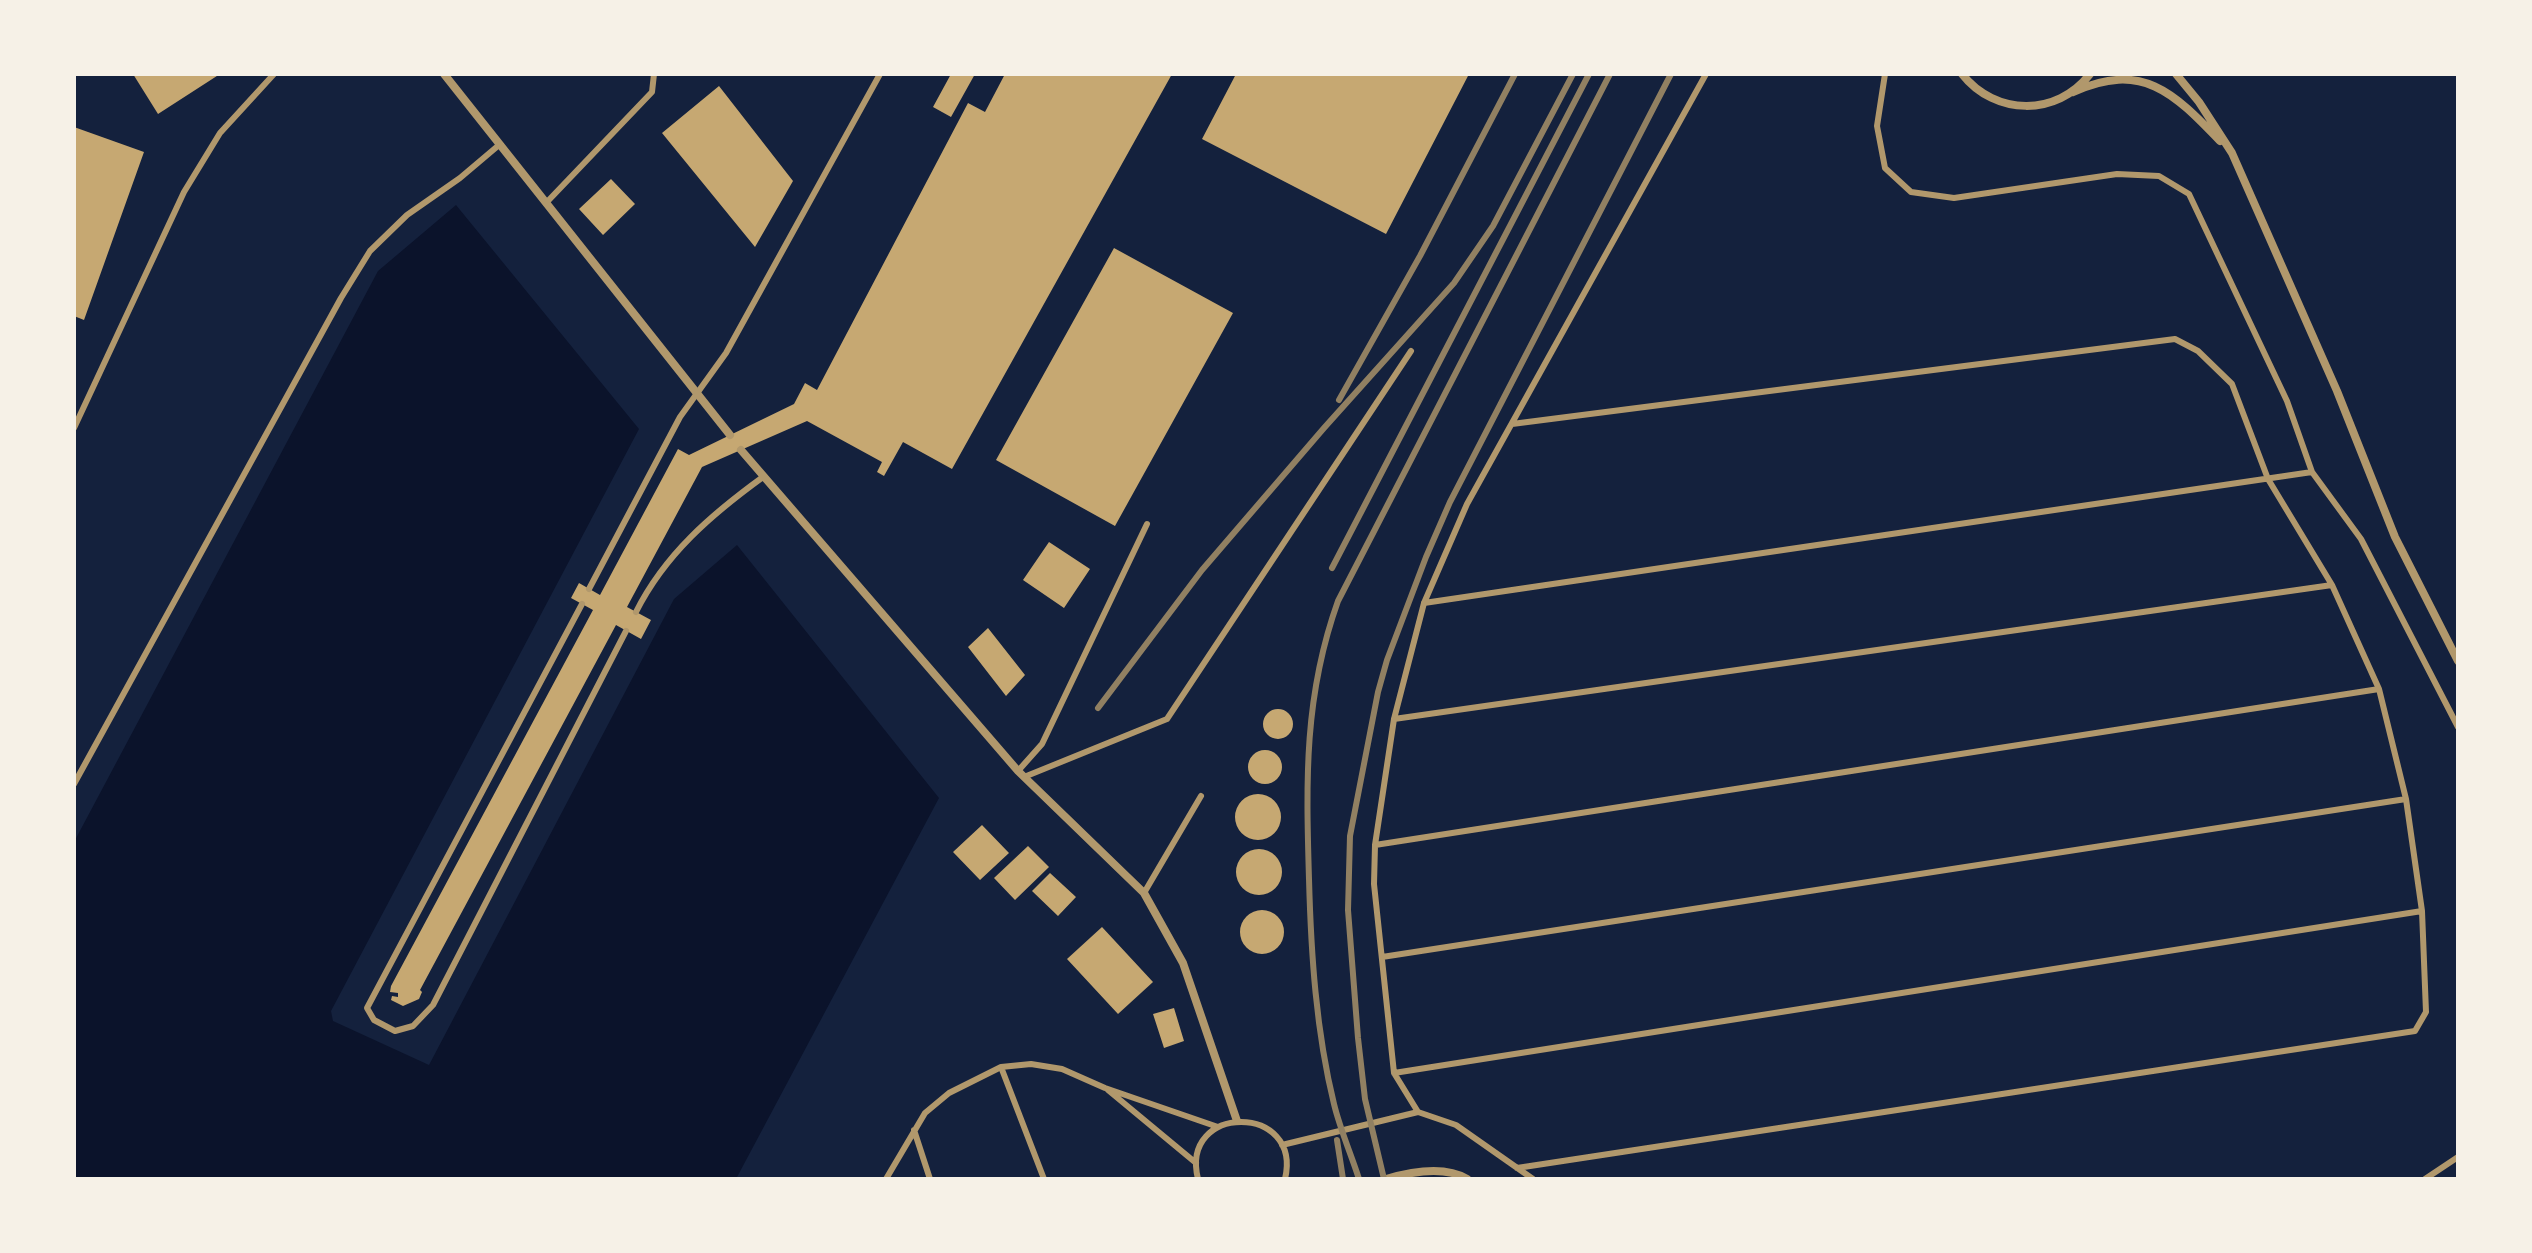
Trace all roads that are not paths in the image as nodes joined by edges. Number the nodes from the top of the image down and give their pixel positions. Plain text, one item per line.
1 (274, 74) edge
2 (444, 74) edge
3 (654, 74) edge
4 (880, 74) edge
5 (1706, 74) edge
6 (1885, 74) edge
7 (1962, 74) edge
8 (2090, 74) edge
9 (2176, 74) edge
10 (2073, 92) junction
11 (499, 145) junction
12 (2232, 153) junction
13 (546, 203) junction
14 (1411, 351) dead end
15 (697, 393) junction
16 (76, 417) edge
17 (1512, 424) junction
18 (74, 428) edge
19 (730, 435) dead end
20 (741, 450) dead end
21 (2312, 472) junction
22 (763, 477) junction
23 (2268, 479) junction
24 (1147, 524) dead end
25 (2332, 585) junction
26 (589, 589) dead end
27 (1424, 603) junction
28 (582, 604) dead end
29 (636, 612) dead end
30 (626, 631) dead end
31 (2458, 661) edge
32 (2379, 689) junction
33 (1394, 719) junction
34 (2458, 727) edge
35 (1021, 774) junction
36 (74, 784) edge
37 (1201, 796) dead end
38 (2406, 799) junction
39 (1375, 845) junction
40 (1144, 893) junction
41 (2422, 911) junction
42 (1382, 957) junction
43 (1001, 1067) junction
44 (1394, 1073) junction
45 (1105, 1088) junction
46 (1418, 1112) junction
47 (1237, 1121) junction
48 (1218, 1127) junction
49 (914, 1130) junction
50 (1282, 1145) junction
51 (2458, 1157) edge
52 (1196, 1163) junction
53 (1517, 1168) junction
54 (886, 1179) edge
55 (930, 1179) edge
56 (1044, 1179) edge
57 (1198, 1179) edge
58 (1285, 1179) edge
59 (1386, 1179) edge
60 (1467, 1179) edge
61 (1533, 1179) edge
62 (2425, 1179) edge

1 - 16 lane
2 - 11 street
3 - 13 lane
4 - 15 lane
5 - 17 lane
6 - 21 lane
7 - 10 street
8 - 10 street
9 - 12 street
10 - 12 street
11 - 13 street
11 - 36 lane
12 - 31 street
13 - 15 street
14 - 35 lane
15 - 19 street
15 - 26 lane
16 - 18 lane
17 - 23 lane
17 - 27 lane
20 - 22 street
21 - 23 lane
21 - 34 lane
22 - 29 lane
22 - 35 street
23 - 25 lane
23 - 27 lane
24 - 35 lane
25 - 32 lane
25 - 33 lane
27 - 33 lane
28 - 30 lane
32 - 38 lane
32 - 39 lane
33 - 39 lane
35 - 40 street
37 - 40 lane
38 - 41 lane
38 - 42 lane
39 - 42 lane
40 - 47 street
41 - 44 lane
41 - 53 lane
42 - 44 lane
43 - 45 lane
43 - 49 lane
43 - 56 lane
44 - 46 lane
45 - 48 lane
45 - 52 lane
46 - 50 lane
46 - 53 lane
47 - 48 lane
47 - 50 lane
48 - 52 lane
49 - 54 lane
49 - 55 lane
50 - 58 lane
51 - 62 lane
52 - 57 lane
53 - 61 lane
59 - 60 street

